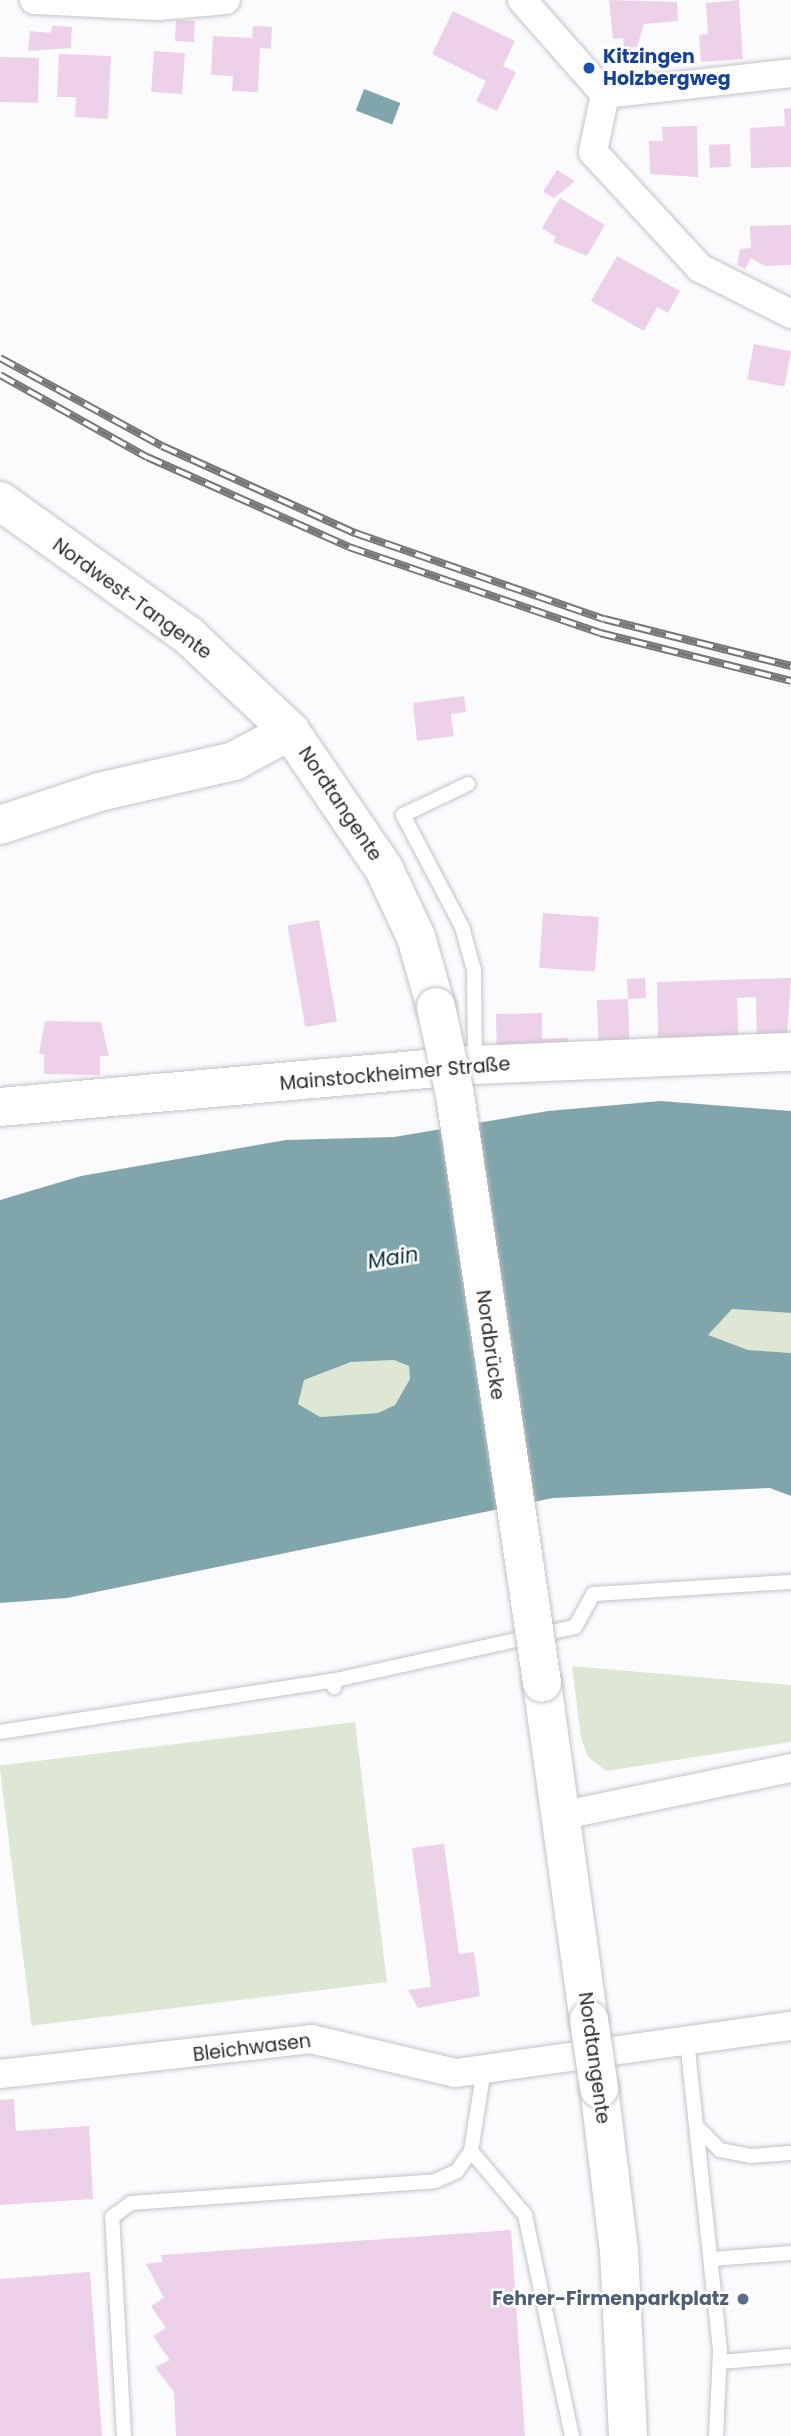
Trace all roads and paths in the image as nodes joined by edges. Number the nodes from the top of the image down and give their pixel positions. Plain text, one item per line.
1 (34, 0) edge
2 (226, 0) edge
3 (522, 0) edge
4 (791, 73) edge
5 (605, 94) junction
6 (791, 314) edge
7 (0, 501) edge
8 (290, 731) junction
9 (468, 783) dead end
10 (0, 825) edge
11 (436, 1007) joint
12 (791, 1052) edge
13 (475, 1065) junction
14 (0, 1107) edge
15 (791, 1582) edge
16 (542, 1682) joint
17 (0, 1732) edge
18 (791, 1768) edge
19 (559, 1816) junction
20 (791, 2026) edge
21 (687, 2041) junction
22 (484, 2069) junction
23 (0, 2074) edge
24 (697, 2127) junction
25 (471, 2151) junction
26 (791, 2153) edge
27 (791, 2253) edge
28 (712, 2259) junction
29 (791, 2356) edge
30 (720, 2362) junction
31 (124, 2436) edge
32 (572, 2436) edge
33 (628, 2436) edge
34 (716, 2436) edge

1 - 2 street
3 - 5 street
4 - 5 street
5 - 6 street
7 - 8 main road, Nordwest-Tangente
8 - 10 main road, Nordtangente
8 - 11 main road, Nordtangente
9 - 13 lane
11 - 16 main road, Nordbrücke, bridge
12 - 13 main road, Mainstockheimer Straße
13 - 14 main road, Mainstockheimer Straße
15 - 17 lane
16 - 19 main road, Nordtangente
18 - 19 street
19 - 33 main road, Nordtangente, bridge
20 - 21 street, Bleichwasen
21 - 22 street, Bleichwasen
21 - 24 lane
22 - 23 street, Bleichwasen
22 - 25 lane
24 - 26 lane
24 - 28 lane
25 - 31 lane
25 - 32 lane
27 - 28 lane
28 - 30 lane
29 - 30 lane
30 - 34 lane

